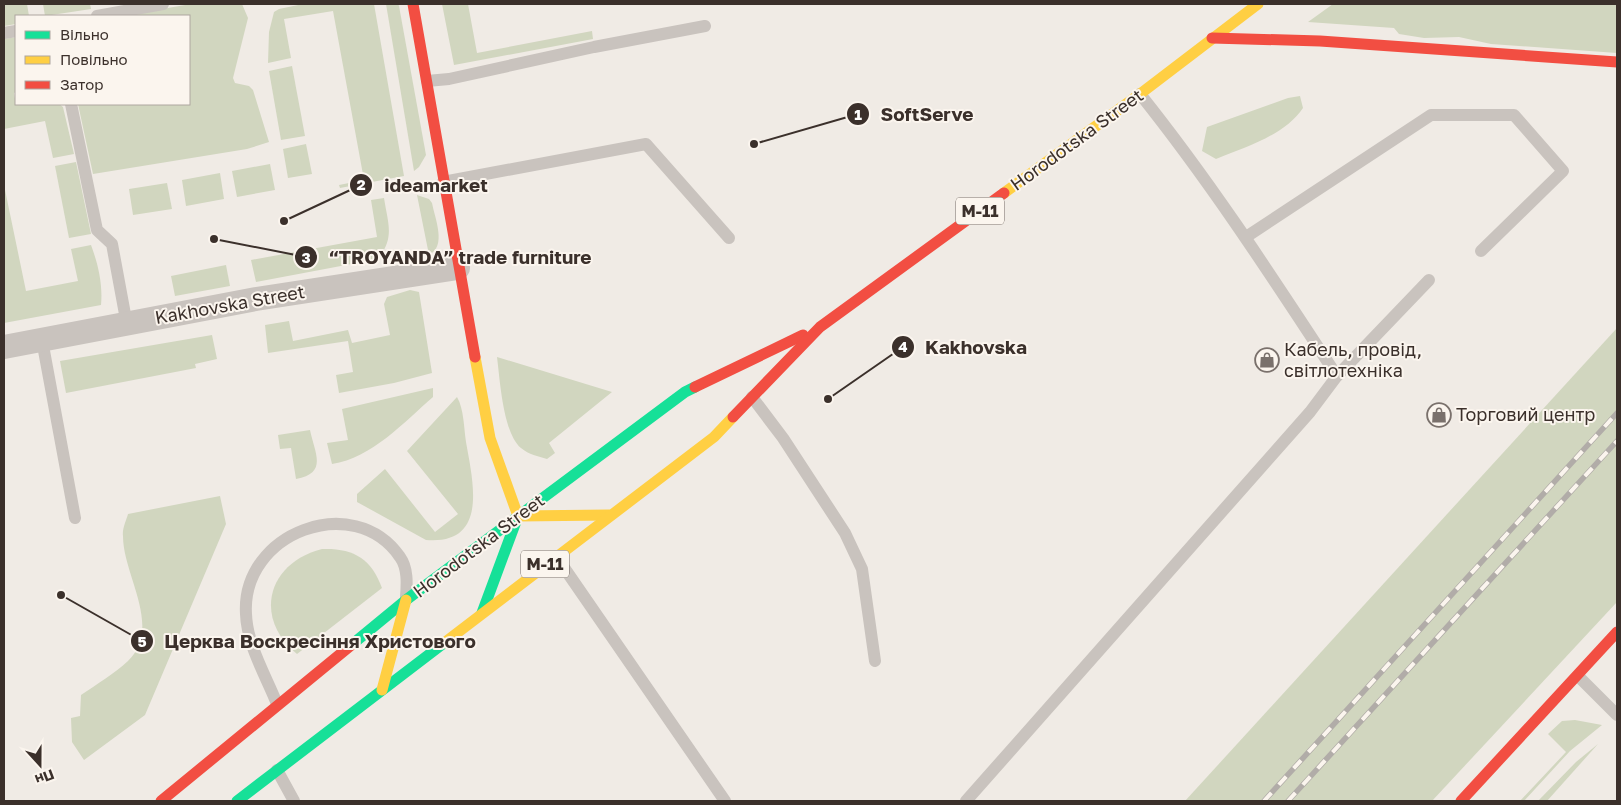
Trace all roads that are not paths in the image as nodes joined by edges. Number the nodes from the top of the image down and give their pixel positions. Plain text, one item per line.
1 (163, 4) edge
2 (413, 4) edge
3 (1258, 4) edge
4 (102, 15) edge
5 (1218, 21) dead end
6 (705, 26) dead end
7 (1212, 38) junction
8 (1617, 62) edge
9 (427, 81) junction
10 (1140, 94) junction
11 (71, 105) edge
12 (443, 182) junction
13 (1246, 236) junction
14 (729, 238) dead end
15 (1482, 251) dead end
16 (458, 268) junction
17 (1429, 280) dead end
18 (127, 324) junction
19 (820, 327) junction
20 (42, 340) junction
21 (4, 347) edge
22 (1337, 376) junction
23 (752, 397) junction
24 (609, 515) junction
25 (518, 516) junction
26 (75, 518) dead end
27 (556, 556) junction
28 (406, 600) junction
29 (482, 613) junction
30 (1617, 632) edge
31 (875, 661) dead end
32 (1578, 676) junction
33 (382, 690) junction
34 (277, 704) junction
35 (1617, 715) edge
36 (277, 770) junction
37 (161, 801) edge
38 (237, 801) edge
39 (294, 801) edge
40 (725, 801) edge
41 (966, 801) edge
42 (1461, 801) edge

1 - 4 lane
2 - 9 main road
3 - 7 main road, Horodotska Street / М-11
5 - 7 main road
6 - 9 lane
7 - 8 main road
7 - 10 main road, Horodotska Street / М-11
9 - 12 main road
10 - 13 lane
10 - 19 main road, Horodotska Street / М-11
11 - 18 lane
12 - 14 lane
12 - 16 main road
13 - 15 lane
13 - 22 lane
16 - 18 street, Kakhovska Street
16 - 25 main road
17 - 22 lane
18 - 20 street, Kakhovska Street
19 - 23 main road, Horodotska Street / М-11
19 - 25 main road, Horodotska Street / М-11
20 - 21 street, Kakhovska Street
20 - 26 lane
22 - 41 lane
23 - 24 main road, Horodotska Street / М-11
23 - 31 lane
24 - 25 main road
24 - 27 main road, Horodotska Street / М-11
25 - 28 main road, Horodotska Street / М-11
25 - 29 main road
27 - 29 main road, Horodotska Street / М-11
27 - 40 lane
28 - 33 main road
28 - 34 main road, Horodotska Street / М-11
28 - 34 lane
29 - 33 main road, Horodotska Street / М-11
30 - 32 main road
32 - 35 lane
32 - 42 main road
33 - 36 main road, Horodotska Street / М-11
34 - 37 main road, Horodotska Street / М-11
36 - 38 main road, Horodotska Street / М-11
36 - 39 lane

